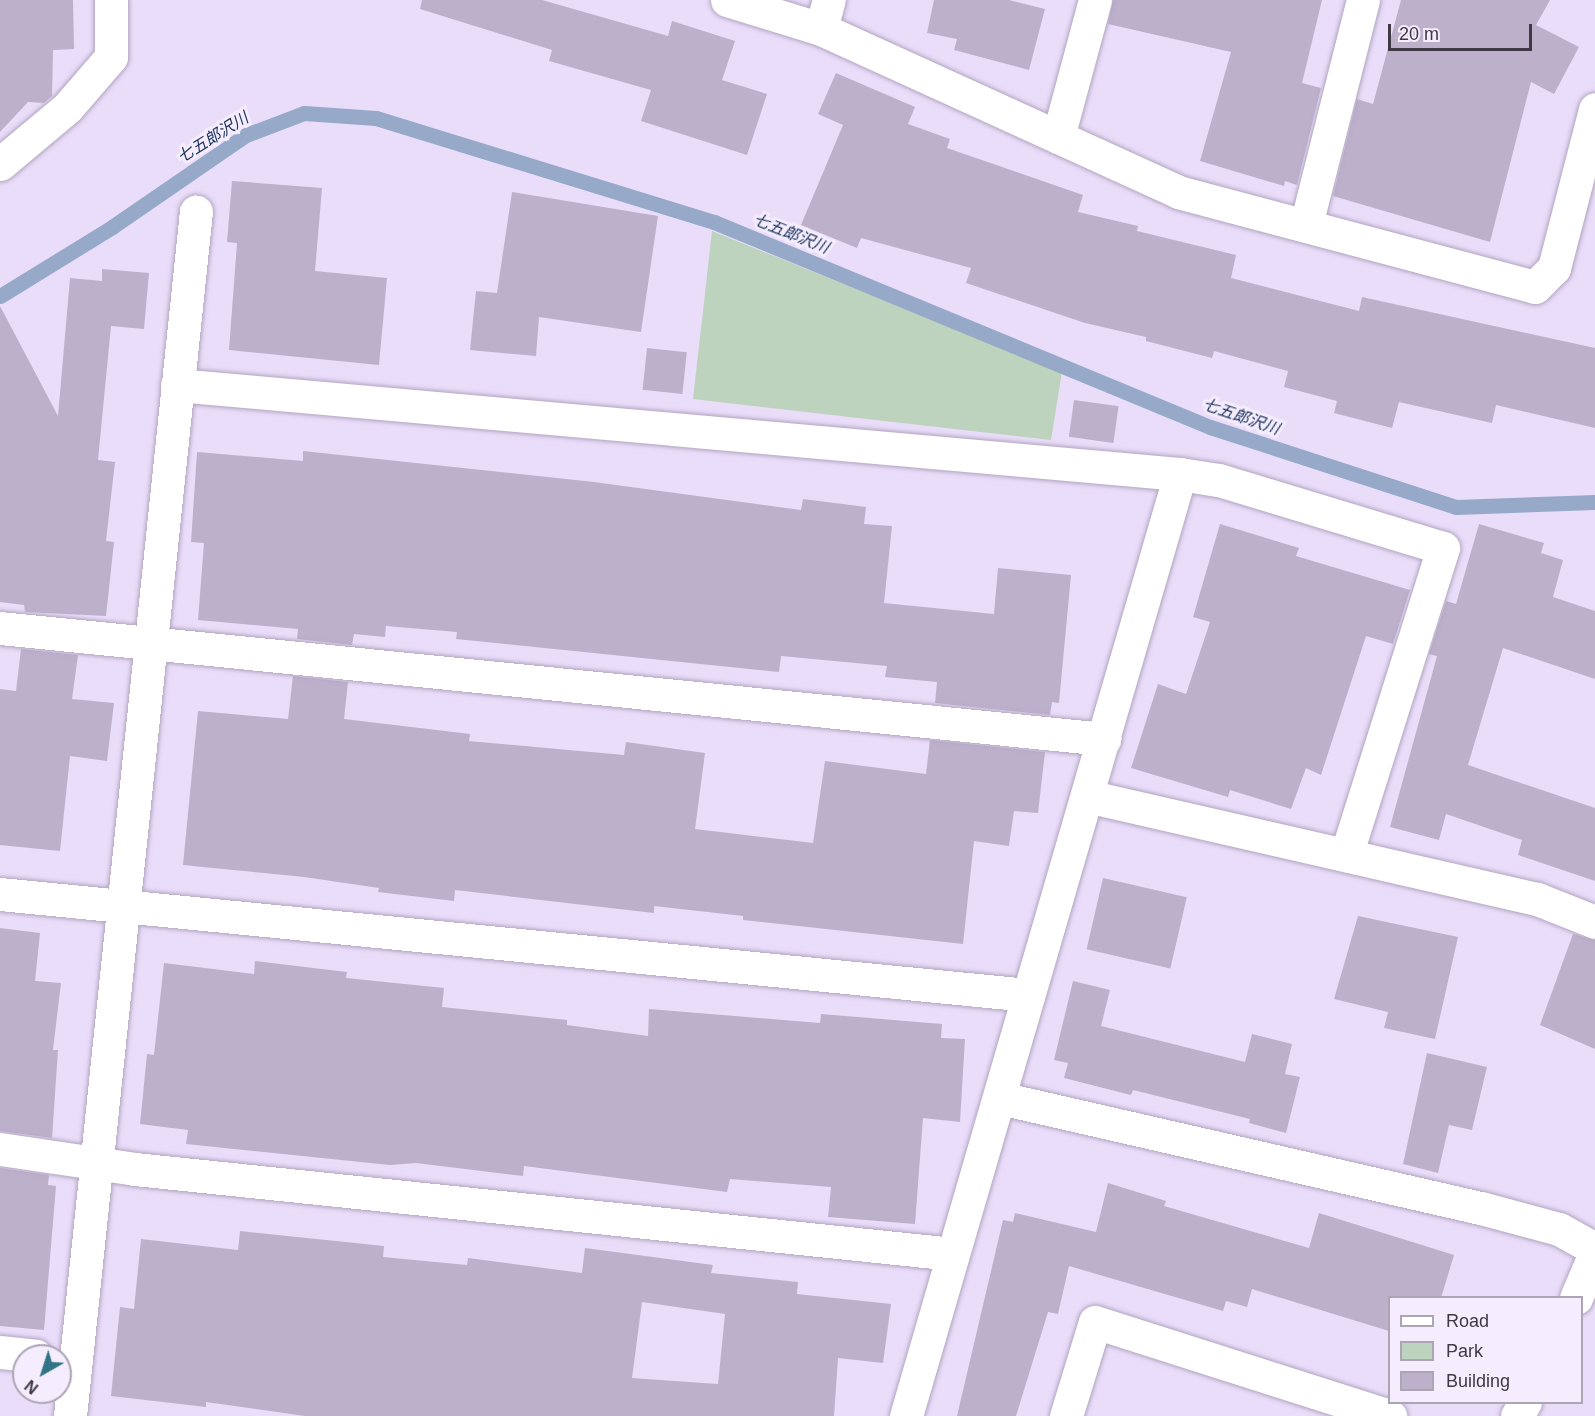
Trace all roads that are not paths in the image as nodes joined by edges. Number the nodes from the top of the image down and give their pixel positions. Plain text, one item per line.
1 (111, 0) edge
2 (727, 0) edge
3 (1095, 0) edge
4 (1363, 0) edge
5 (825, 14) edge
6 (1595, 109) edge
7 (1058, 138) junction
8 (0, 164) edge
9 (196, 213) dead end
10 (1305, 225) junction
11 (177, 385) junction
12 (1180, 474) junction
13 (0, 628) edge
14 (150, 644) junction
15 (1104, 739) junction
16 (1087, 796) junction
17 (1346, 855) junction
18 (0, 894) edge
19 (126, 906) junction
20 (1595, 922) edge
21 (1028, 995) junction
22 (1000, 1098) junction
23 (0, 1149) edge
24 (97, 1163) junction
25 (1595, 1251) edge
26 (954, 1254) junction
27 (1577, 1296) edge
28 (70, 1344) edge
29 (906, 1416) edge
30 (1066, 1416) edge
31 (1390, 1416) edge

1 - 8 street
2 - 5 street
3 - 7 street
4 - 10 street
5 - 7 street
6 - 10 street
7 - 10 street
9 - 11 street
11 - 12 street
11 - 14 street
12 - 15 street
12 - 17 street
13 - 14 street
14 - 15 street
14 - 19 street
15 - 16 street
16 - 17 street
16 - 21 street
17 - 20 street
18 - 19 street
19 - 21 street
19 - 24 street
21 - 22 street
22 - 25 street
22 - 26 street
23 - 24 street
24 - 26 street
24 - 28 street
25 - 27 street
26 - 29 street
30 - 31 street

